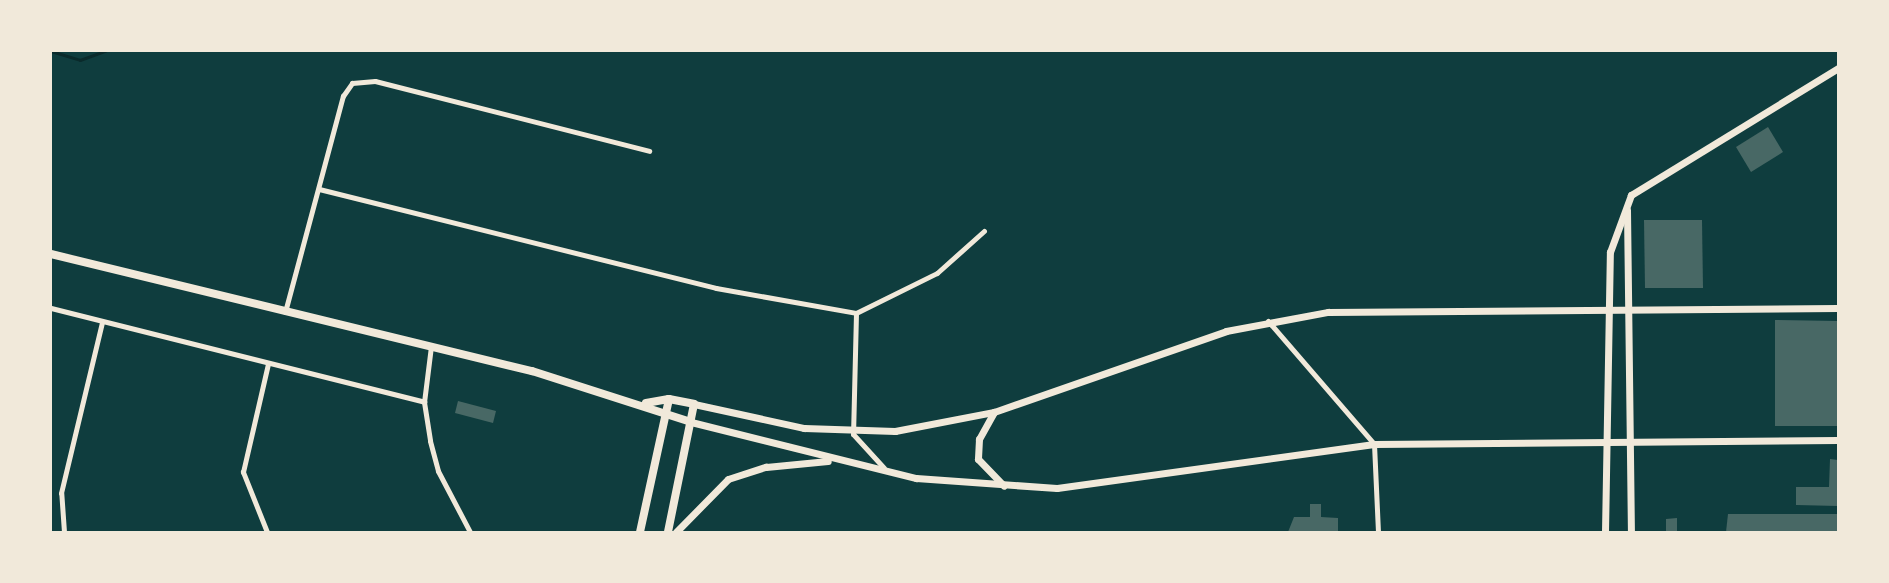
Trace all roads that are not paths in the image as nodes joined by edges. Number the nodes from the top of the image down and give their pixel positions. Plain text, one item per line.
1 (1838, 68) edge
2 (649, 150) dead end
3 (319, 189) junction
4 (1627, 210) junction
5 (984, 231) dead end
6 (51, 254) edge
7 (51, 308) edge
8 (1610, 308) junction
9 (1838, 308) edge
10 (1631, 309) junction
11 (285, 312) junction
12 (856, 313) junction
13 (1269, 321) junction
14 (102, 322) junction
15 (431, 346) junction
16 (268, 364) junction
17 (669, 398) junction
18 (424, 402) junction
19 (646, 403) junction
20 (694, 404) junction
21 (994, 412) junction
22 (665, 416) junction
23 (691, 422) junction
24 (853, 434) junction
25 (1630, 440) junction
26 (1838, 440) edge
27 (1605, 441) junction
28 (1374, 444) junction
29 (832, 461) junction
30 (887, 471) junction
31 (1005, 487) junction
32 (64, 532) edge
33 (267, 532) edge
34 (470, 532) edge
35 (640, 532) edge
36 (668, 532) edge
37 (676, 532) edge
38 (1378, 532) edge
39 (1605, 532) edge
40 (1631, 532) edge

1 - 4 main road
2 - 3 street
3 - 11 street
3 - 12 street
4 - 8 main road
4 - 10 main road
5 - 12 street
6 - 11 main road
7 - 14 street
8 - 10 main road
8 - 13 main road
8 - 27 main road
9 - 10 main road
10 - 25 main road
11 - 15 main road
12 - 24 street
13 - 21 main road
13 - 28 street
14 - 16 street
14 - 32 street
15 - 18 street
15 - 19 main road
16 - 18 street
16 - 33 street
17 - 19 main road
17 - 20 main road
17 - 22 main road
18 - 34 street
19 - 22 main road
20 - 23 main road
20 - 24 main road
21 - 24 main road
21 - 31 main road
22 - 23 main road
22 - 35 main road
23 - 29 main road
23 - 36 main road
24 - 30 street
25 - 26 main road
25 - 27 main road
25 - 40 main road
27 - 28 main road
27 - 39 main road
28 - 31 main road
28 - 38 street
29 - 30 main road
29 - 37 main road
30 - 31 main road

